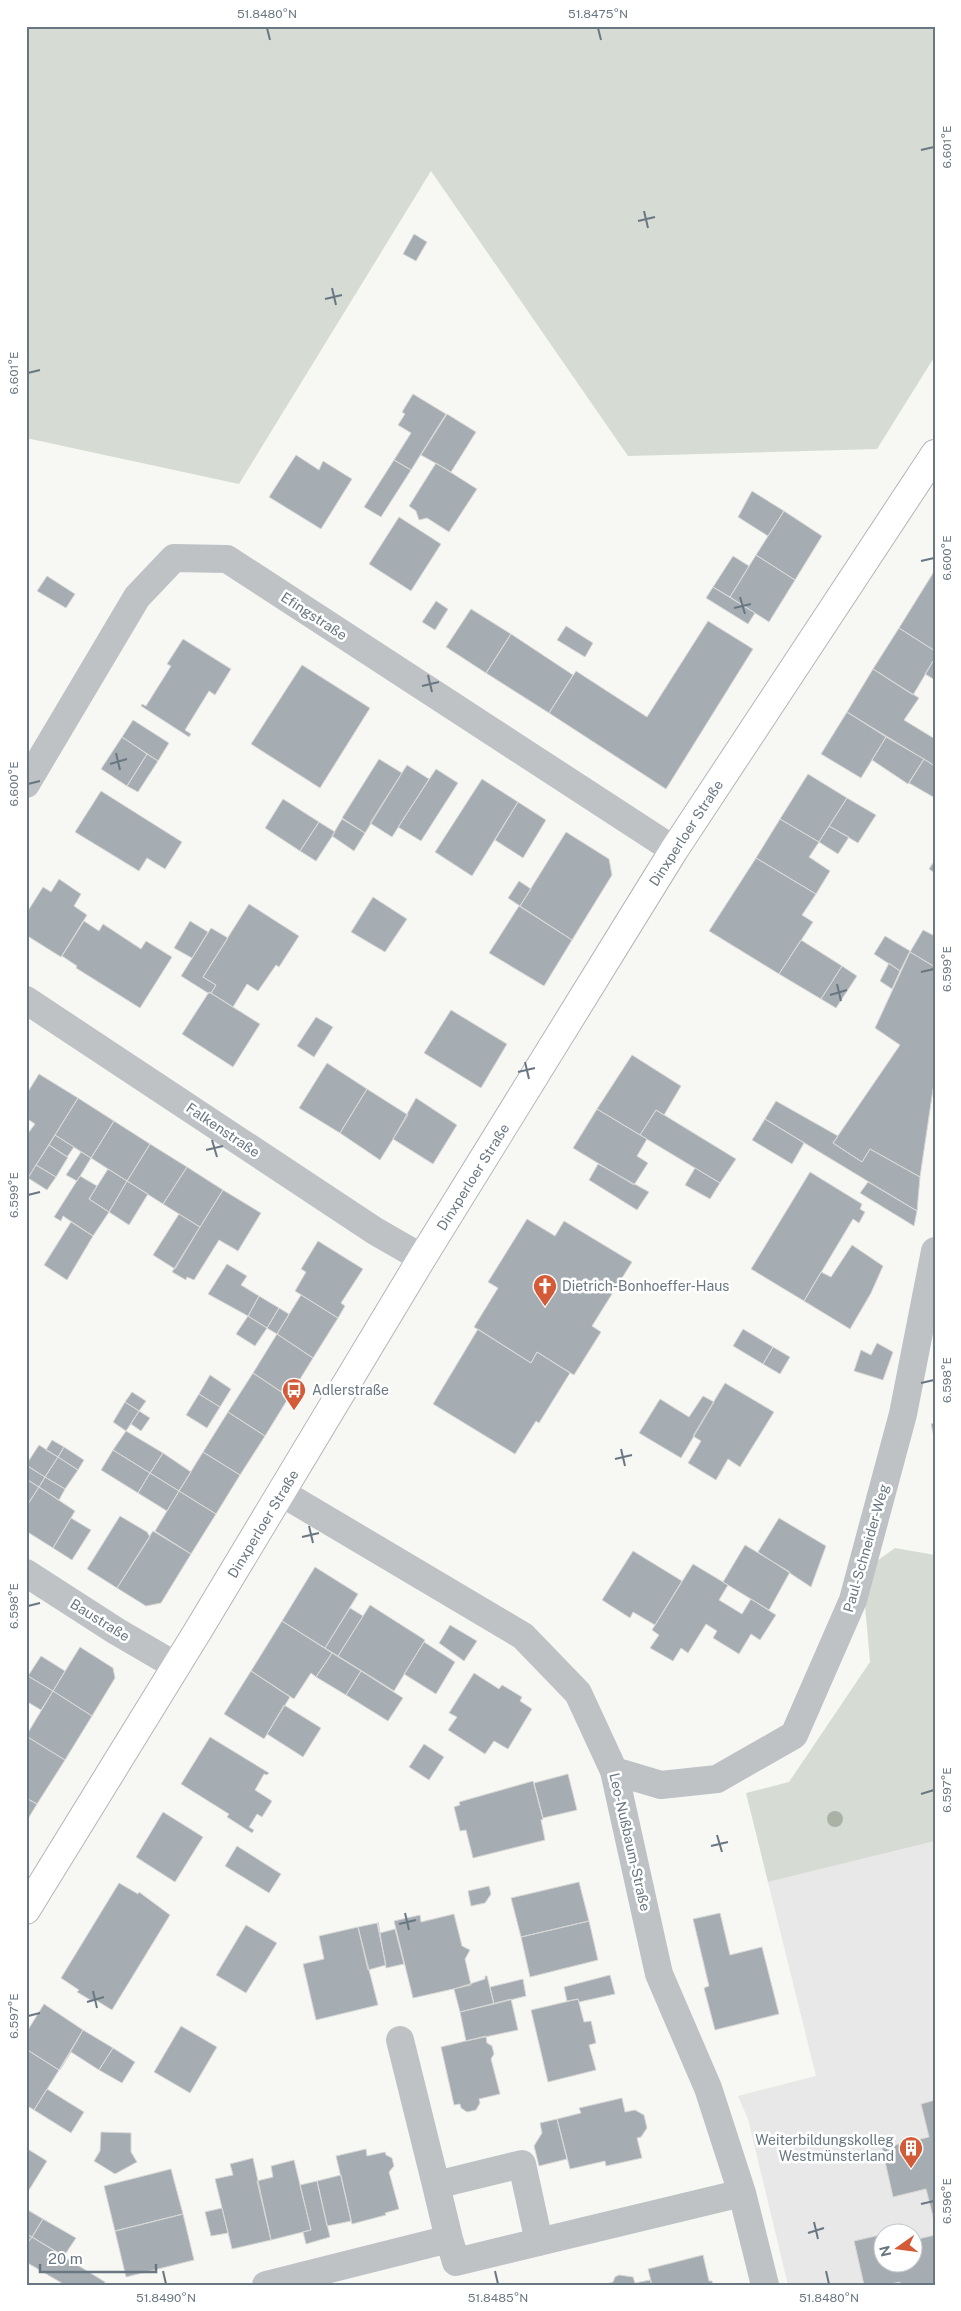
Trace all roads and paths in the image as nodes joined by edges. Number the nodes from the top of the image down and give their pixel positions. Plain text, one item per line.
1 (935, 454) edge
2 (26, 784) edge
3 (674, 850) junction
4 (26, 1000) edge
5 (935, 1251) edge
6 (422, 1258) junction
7 (282, 1492) junction
8 (26, 1572) edge
9 (176, 1666) junction
10 (614, 1771) junction
11 (26, 1910) edge
12 (400, 2040) dead end
13 (436, 2185) junction
14 (742, 2193) junction
15 (449, 2239) junction
16 (539, 2242) junction
17 (266, 2285) edge
18 (764, 2285) edge

1 - 3 main road, Dinxperloer Straße
2 - 3 street, Efingstraße
3 - 6 main road, Dinxperloer Straße
4 - 6 street, Falkenstraße
5 - 10 street, Paul-Schneider-Weg
6 - 7 main road, Dinxperloer Straße
7 - 9 main road, Dinxperloer Straße
7 - 10 street, Leo-Nußbaum-Straße
8 - 9 street, Baustraße
9 - 11 main road, Dinxperloer Straße
10 - 14 street, Leo-Nußbaum-Straße
12 - 13 street
13 - 15 street
13 - 16 street
14 - 16 street
14 - 18 street, Leo-Nußbaum-Straße
15 - 16 street
15 - 17 street

